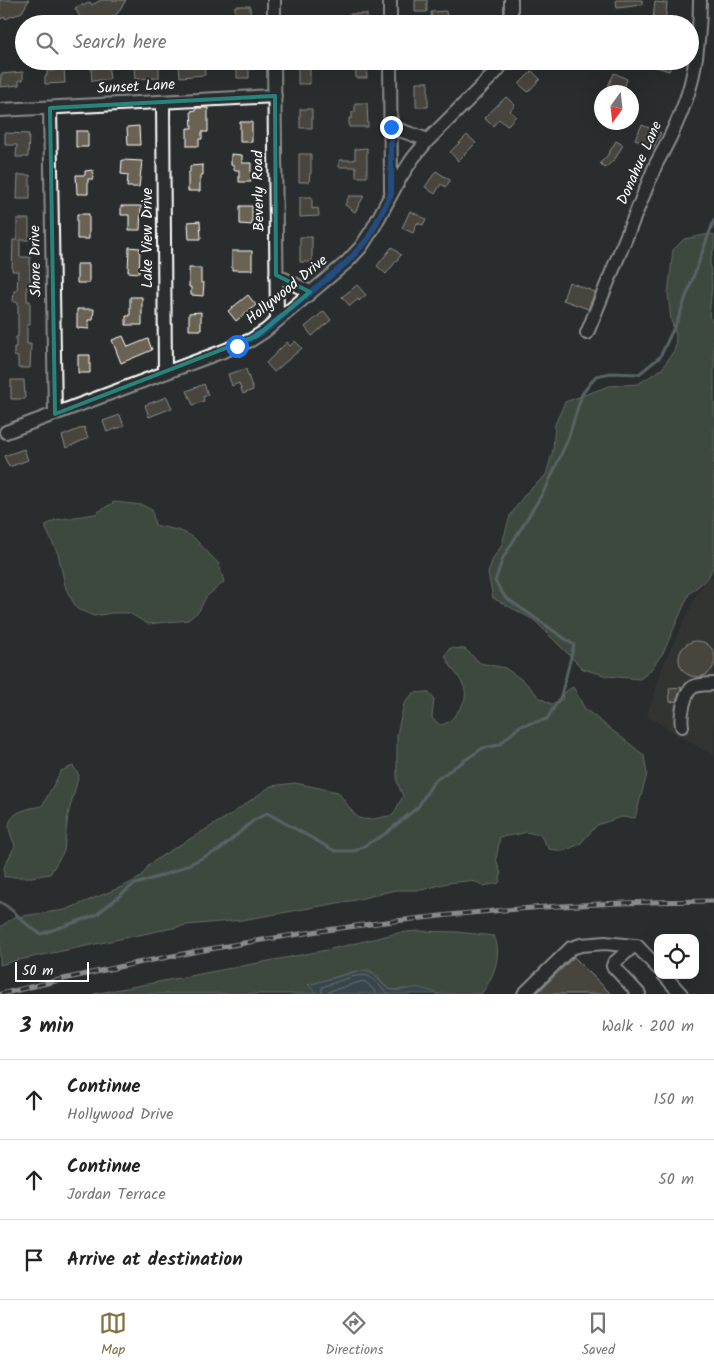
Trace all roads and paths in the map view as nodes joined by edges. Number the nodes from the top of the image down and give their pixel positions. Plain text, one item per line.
1 (274, 0) edge
2 (390, 0) edge
3 (511, 0) edge
4 (700, 0) edge
5 (274, 15) edge
6 (390, 15) edge
7 (511, 15) edge
8 (699, 28) edge
9 (274, 70) edge
10 (390, 70) edge
11 (497, 70) edge
12 (694, 70) edge
13 (274, 96) junction
14 (163, 102) junction
15 (50, 108) junction
16 (0, 110) edge
17 (391, 127) junction
18 (428, 140) junction
19 (391, 194) junction
20 (276, 275) junction
21 (310, 292) junction
22 (277, 320) junction
23 (587, 333) dead end
24 (165, 373) junction
25 (55, 414) junction
26 (6, 432) dead end
27 (714, 684) edge
28 (682, 726) dead end
29 (634, 946) junction
30 (654, 964) edge
31 (668, 979) edge
32 (524, 994) edge
33 (639, 994) edge
34 (681, 994) edge

1 - 5 street
2 - 6 street
3 - 7 street
4 - 8 street, Donahue Lane
9 - 13 street, Beverly Road
10 - 17 street
11 - 18 street, Hollywood Drive
12 - 23 street, Donahue Lane
13 - 14 street, Sunset Lane
13 - 20 street, Beverly Road
14 - 15 street, Sunset Lane
14 - 24 street, Lake View Drive
15 - 16 street, Sunset Lane
15 - 25 street, Shore Drive
17 - 18 street
17 - 19 street
18 - 19 street, Hollywood Drive
19 - 21 street, Hollywood Drive
20 - 21 street
20 - 22 street, Beverly Road
21 - 22 street, Hollywood Drive
22 - 24 street, Hollywood Drive
24 - 25 street, Hollywood Drive
25 - 26 street, Hollywood Drive
27 - 28 street
29 - 30 street
29 - 32 street
29 - 33 street
31 - 34 street

